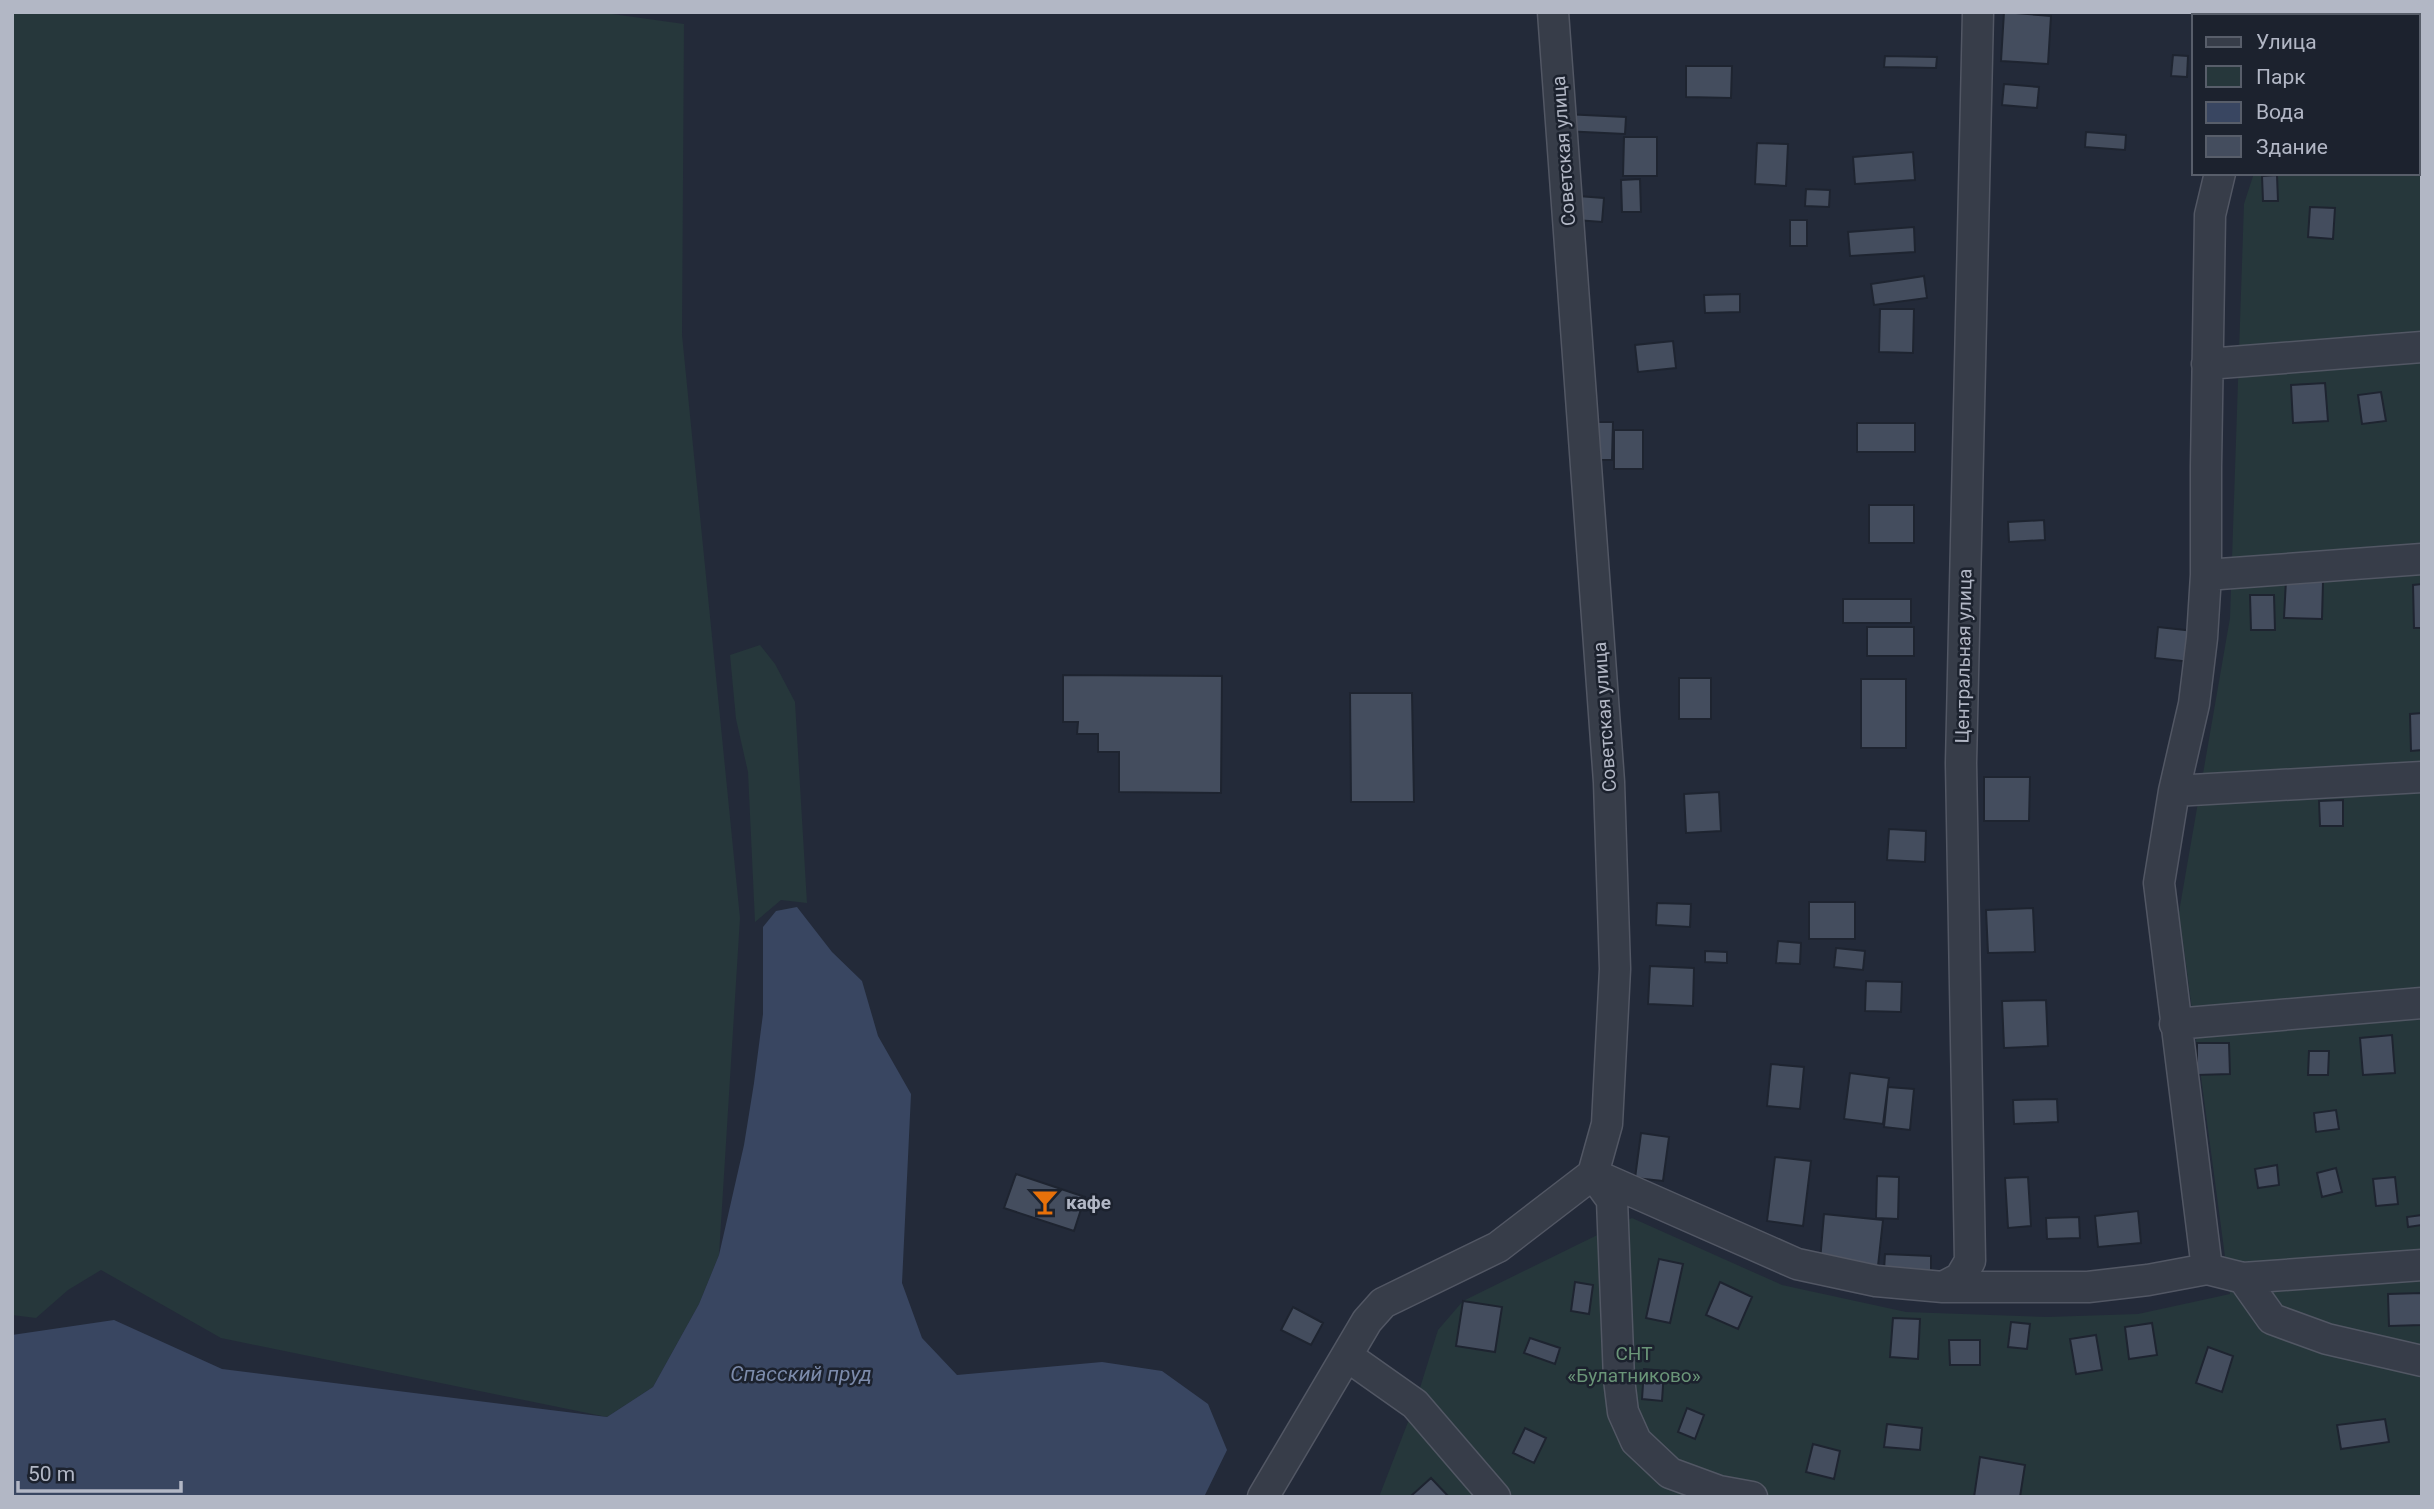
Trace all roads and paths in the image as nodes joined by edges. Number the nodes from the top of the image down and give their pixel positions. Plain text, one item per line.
1 (1553, 12) edge
2 (1978, 12) edge
3 (2220, 175) edge
4 (2422, 347) edge
5 (2207, 364) junction
6 (2422, 559) edge
7 (2207, 575) junction
8 (2422, 777) edge
9 (2174, 792) junction
10 (2422, 1003) edge
11 (2175, 1024) junction
12 (1593, 1174) junction
13 (2422, 1265) edge
14 (2207, 1269) junction
15 (2242, 1278) junction
16 (1943, 1287) junction
17 (1347, 1356) junction
18 (2422, 1361) edge
19 (1263, 1497) edge
20 (1495, 1497) edge
21 (1752, 1497) edge

1 - 12 street, Советская улица
2 - 16 street, Центральная улица
3 - 5 street
4 - 5 street
5 - 7 street
6 - 7 street
7 - 9 street
8 - 9 street
9 - 11 street
10 - 11 street
11 - 14 street
12 - 16 street
12 - 17 street
12 - 21 street
13 - 15 street
14 - 15 street
14 - 16 street
15 - 18 street
17 - 19 street
17 - 20 street

